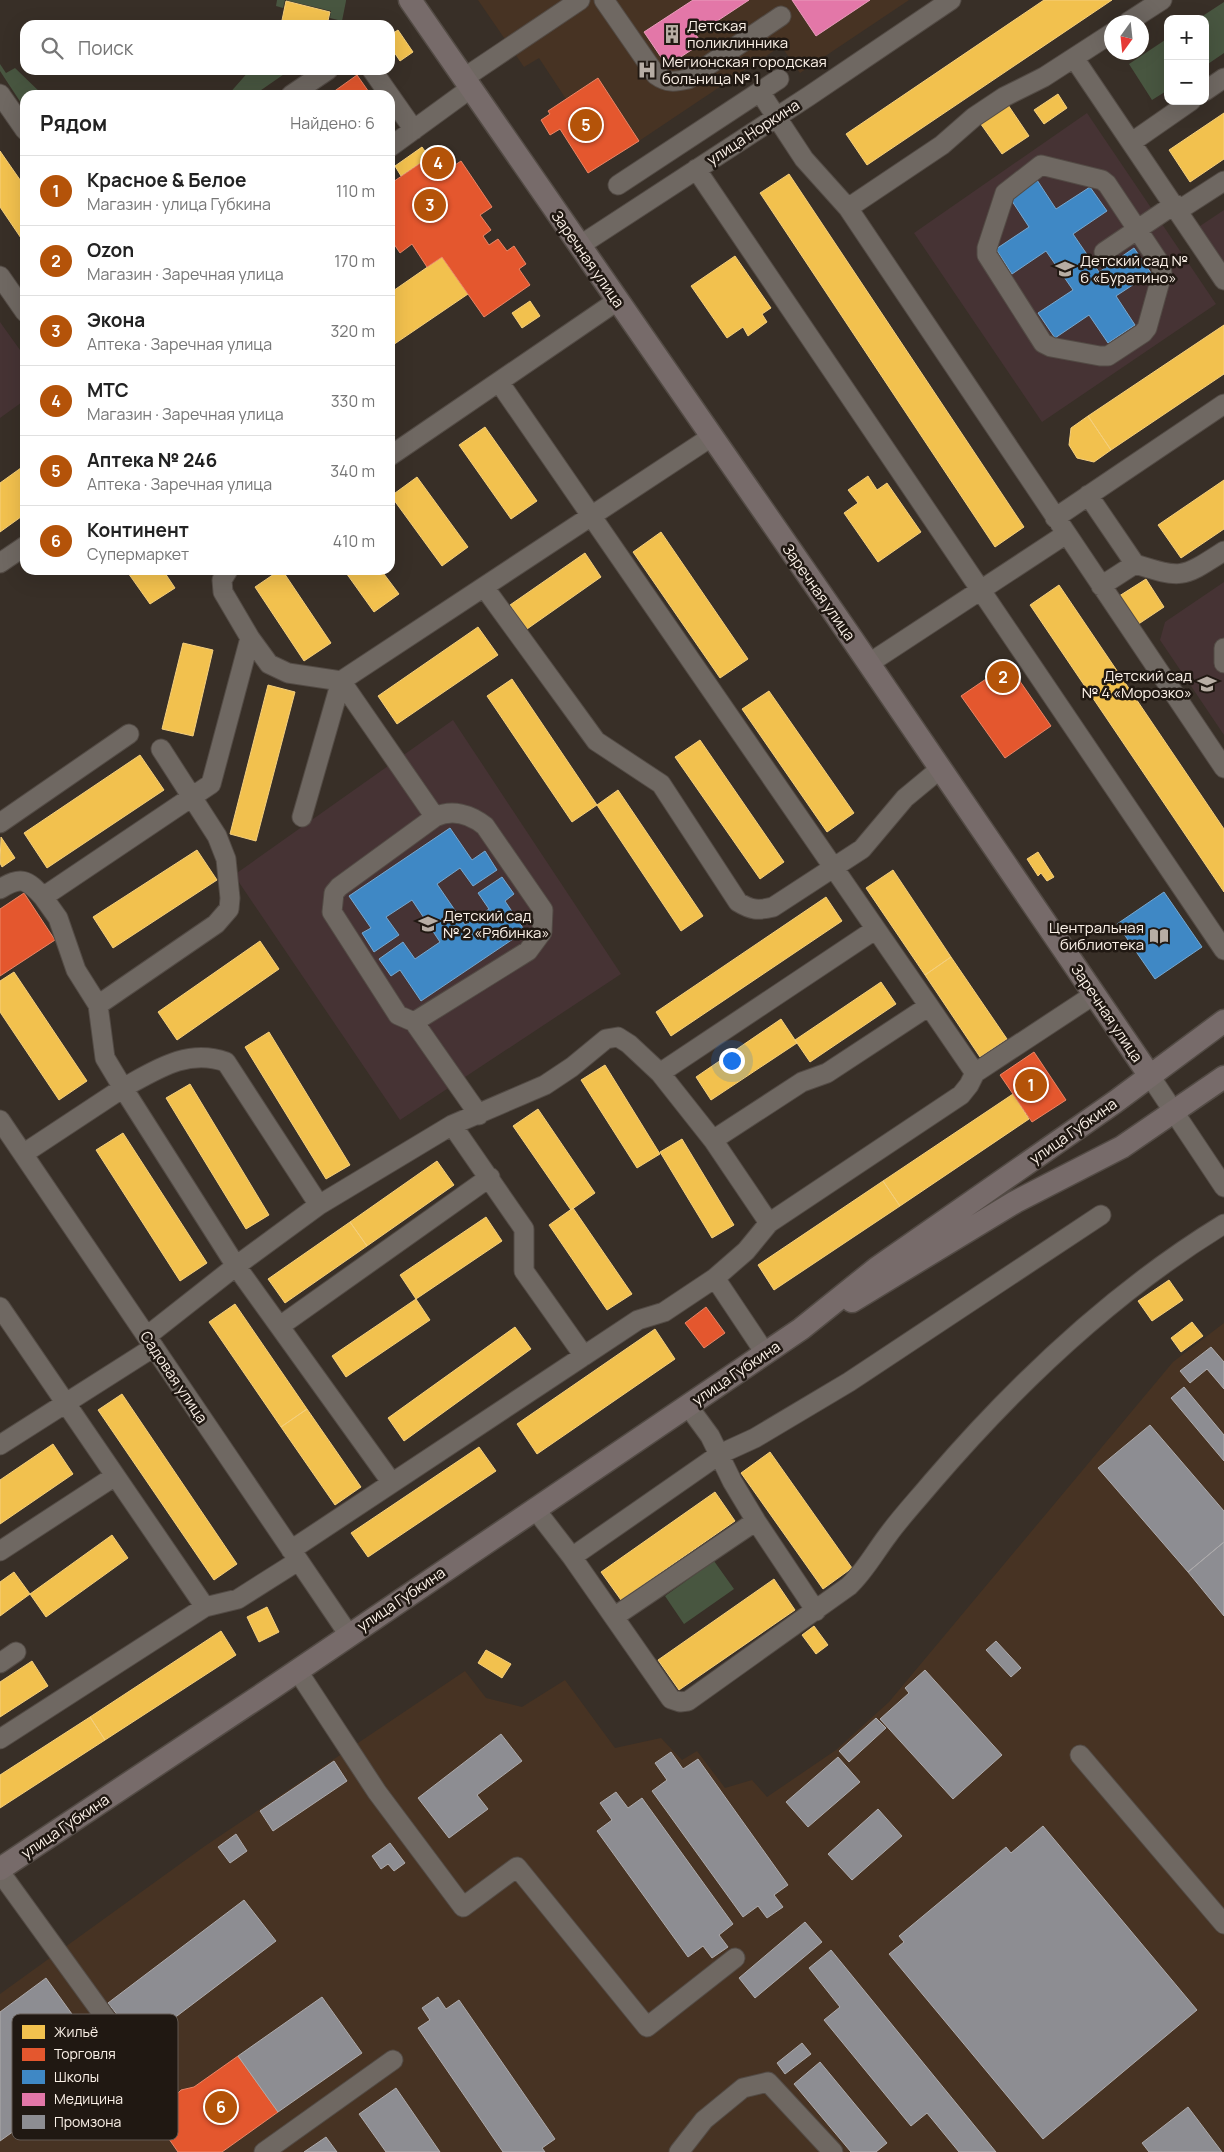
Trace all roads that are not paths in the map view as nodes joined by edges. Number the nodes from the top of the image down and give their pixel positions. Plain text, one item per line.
1 (410, 0) edge
2 (580, 0) edge
3 (604, 0) edge
4 (951, 0) edge
5 (1162, 0) edge
6 (1139, 15) edge
7 (781, 16) dead end
8 (1104, 38) edge
9 (1074, 58) junction
10 (321, 75) edge
11 (376, 75) edge
12 (1224, 78) edge
13 (779, 79) dead end
14 (467, 83) junction
15 (1209, 88) edge
16 (298, 90) edge
17 (386, 90) edge
18 (760, 92) junction
19 (0, 94) edge
20 (395, 103) edge
21 (1185, 105) edge
22 (777, 118) junction
23 (20, 123) edge
24 (414, 130) junction
25 (1132, 142) junction
26 (395, 144) edge
27 (696, 169) junction
28 (1224, 181) edge
29 (618, 185) dead end
30 (1177, 207) junction
31 (848, 208) junction
32 (1137, 230) junction
33 (579, 246) junction
34 (1104, 252) dead end
35 (0, 276) edge
36 (1224, 280) edge
37 (617, 301) junction
38 (20, 305) edge
39 (499, 382) junction
40 (1224, 404) edge
41 (711, 437) junction
42 (395, 453) edge
43 (1088, 494) junction
44 (591, 516) junction
45 (1055, 518) junction
46 (1066, 534) junction
47 (20, 550) edge
48 (1224, 551) edge
49 (0, 564) edge
50 (1135, 564) junction
51 (225, 575) edge
52 (1101, 586) junction
53 (484, 587) junction
54 (980, 589) junction
55 (250, 638) junction
56 (1224, 648) edge
57 (1224, 662) edge
58 (868, 664) junction
59 (341, 681) junction
60 (129, 734) dead end
61 (161, 749) dead end
62 (1224, 768) edge
63 (940, 769) junction
64 (193, 797) junction
65 (302, 817) dead end
66 (435, 817) junction
67 (0, 823) edge
68 (834, 867) junction
69 (0, 889) edge
70 (43, 897) junction
71 (876, 929) junction
72 (1224, 950) edge
73 (1095, 994) junction
74 (98, 1005) junction
75 (929, 1006) junction
76 (1224, 1021) edge
77 (414, 1022) junction
78 (660, 1073) junction
79 (975, 1073) junction
80 (1150, 1076) junction
81 (1224, 1077) edge
82 (123, 1088) junction
83 (1174, 1113) junction
84 (479, 1115) junction
85 (0, 1120) edge
86 (452, 1125) junction
87 (713, 1140) junction
88 (12, 1147) edge
89 (490, 1177) junction
90 (1224, 1187) edge
91 (319, 1205) junction
92 (1101, 1215) dead end
93 (769, 1223) junction
94 (1224, 1224) edge
95 (236, 1266) junction
96 (714, 1278) junction
97 (0, 1306) edge
98 (280, 1326) junction
99 (801, 1329) junction
100 (150, 1342) junction
101 (765, 1353) junction
102 (584, 1356) junction
103 (64, 1403) junction
104 (688, 1406) junction
105 (0, 1445) edge
106 (720, 1454) junction
107 (115, 1476) junction
108 (392, 1482) junction
109 (535, 1509) junction
110 (756, 1521) junction
111 (0, 1551) edge
112 (295, 1555) junction
113 (572, 1557) junction
114 (205, 1607) junction
115 (816, 1611) junction
116 (614, 1618) junction
117 (348, 1635) junction
118 (16, 1652) dead end
119 (0, 1663) edge
120 (297, 1670) junction
121 (0, 1740) edge
122 (1080, 1756) dead end
123 (0, 1871) edge
124 (1224, 1924) edge
125 (735, 1958) dead end
126 (103, 2014) edge
127 (393, 2060) dead end
128 (264, 2152) edge
129 (679, 2152) edge
130 (834, 2152) edge

1 - 14 main road, Заречная улица
2 - 14 street
3 - 7 street
4 - 22 street, улица Норкина
5 - 6 street
8 - 9 street
9 - 25 street
9 - 31 street
10 - 16 street
11 - 17 street
12 - 15 street
13 - 18 street
14 - 24 street
14 - 33 main road, Заречная улица
18 - 22 street
18 - 29 street
19 - 23 street
20 - 24 street
21 - 25 street
22 - 27 street, улица Норкина
22 - 31 street
24 - 26 street
25 - 30 street
27 - 33 street, улица Норкина
27 - 54 street
28 - 30 street
30 - 32 street
30 - 36 street
31 - 45 street
32 - 32 street
32 - 34 street
33 - 37 main road, Заречная улица
35 - 38 street
37 - 39 street
37 - 41 main road, Заречная улица
39 - 42 street
39 - 44 street
40 - 43 street
41 - 44 street
41 - 58 main road, Заречная улица
43 - 45 street
43 - 50 street
44 - 53 street
44 - 68 street
45 - 46 street
46 - 52 street
46 - 54 street
47 - 49 street
48 - 50 street
50 - 52 street
51 - 55 street
52 - 62 street
53 - 59 street
53 - 68 street
54 - 58 street
54 - 72 street
55 - 59 street
55 - 64 street
56 - 57 street
58 - 63 main road, Заречная улица
59 - 65 street
59 - 66 street
60 - 67 street
61 - 64 street
63 - 68 street
63 - 73 main road, Заречная улица
64 - 70 street
64 - 74 street
66 - 77 street
66 - 77 street
68 - 71 street
69 - 70 street
70 - 74 street
71 - 75 street
71 - 78 street
73 - 79 street
73 - 80 main road, Заречная улица
74 - 82 street
75 - 79 street
75 - 87 street
76 - 80 main road, улица Губкина
77 - 84 street
78 - 84 street
78 - 87 street
79 - 93 street
80 - 83 street, Заречная улица
80 - 99 main road, улица Губкина
81 - 83 main road, улица Губкина
82 - 88 street
82 - 91 street
82 - 95 street
83 - 90 street, Заречная улица
83 - 99 main road, улица Губкина
84 - 86 street
85 - 88 street, Садовая улица
86 - 89 street
86 - 91 street
87 - 93 street
88 - 100 street, Садовая улица
89 - 98 street
89 - 102 street
91 - 95 street
92 - 106 street
93 - 96 street
94 - 115 street
95 - 98 street
95 - 100 street
96 - 101 street
96 - 102 street
97 - 103 street
98 - 108 street
99 - 101 main road, улица Губкина
100 - 103 street
100 - 112 street, Садовая улица
101 - 104 main road, улица Губкина
102 - 108 street
103 - 105 street
103 - 107 street
104 - 106 street
104 - 109 main road, улица Губкина
106 - 110 street
106 - 113 street
107 - 111 street
107 - 114 street
108 - 112 street
109 - 113 street
109 - 117 main road, улица Губкина
110 - 115 street
110 - 116 street
112 - 114 street
112 - 117 street, Садовая улица
113 - 116 street
114 - 121 street
115 - 116 street
117 - 120 main road, улица Губкина
118 - 119 street
120 - 123 main road, улица Губкина
120 - 125 street
122 - 124 street
123 - 126 street
127 - 128 street
129 - 130 street

